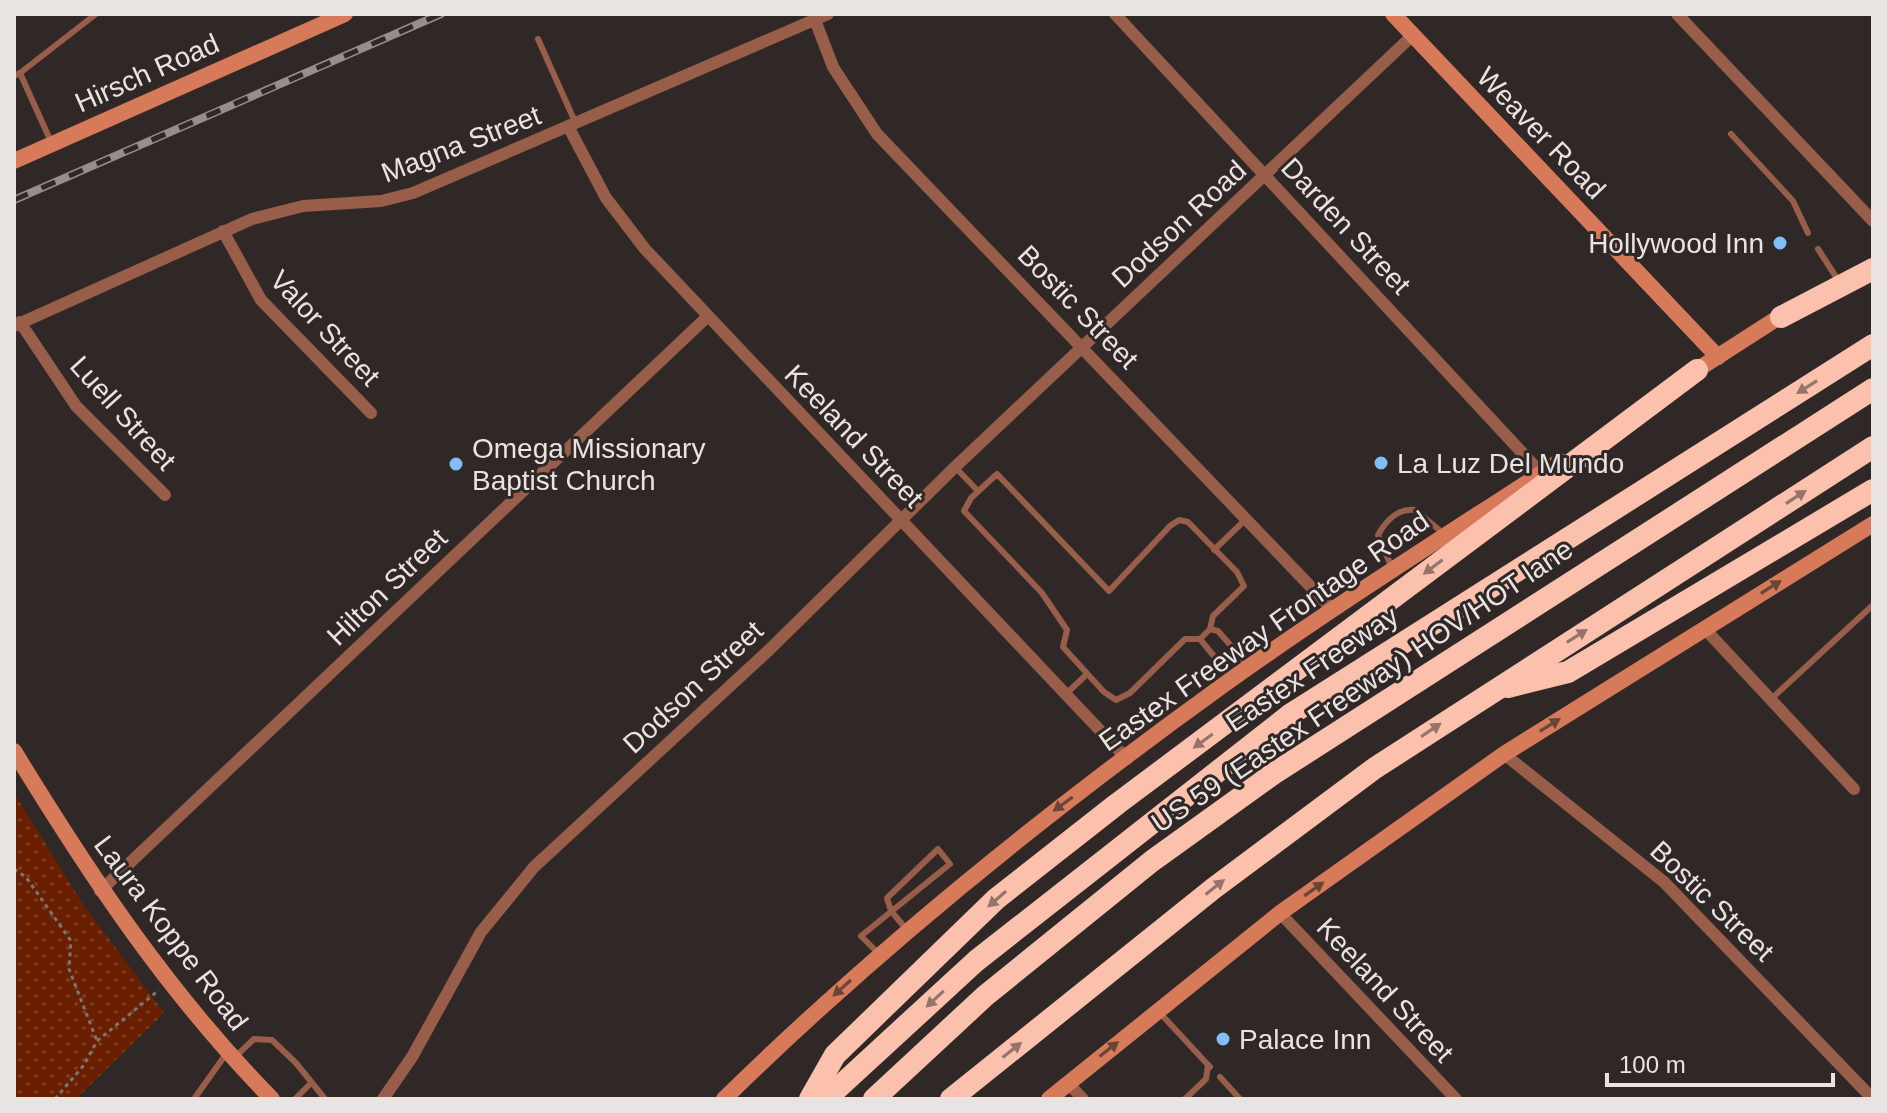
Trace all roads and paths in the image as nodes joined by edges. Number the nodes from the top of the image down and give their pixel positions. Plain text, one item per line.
1 (96, 14) edge
2 (345, 14) edge
3 (828, 14) edge
4 (1115, 14) edge
5 (1393, 14) edge
6 (1677, 14) edge
7 (815, 20) junction
8 (1412, 36) junction
9 (538, 39) dead end
10 (17, 74) edge
11 (573, 127) junction
12 (1731, 134) dead end
13 (52, 144) junction
14 (14, 161) edge
15 (1266, 175) junction
16 (1873, 221) edge
17 (223, 231) junction
18 (1808, 233) dead end
19 (1818, 249) dead end
20 (1873, 257) edge
21 (1873, 269) edge
22 (1838, 280) junction
23 (1781, 317) junction
24 (706, 318) junction
25 (17, 324) edge
26 (1873, 345) edge
27 (1083, 347) junction
28 (1718, 357) junction
29 (1697, 370) junction
30 (1873, 389) edge
31 (371, 413) dead end
32 (1873, 447) edge
33 (955, 467) junction
34 (1541, 473) junction
35 (1873, 490) edge
36 (978, 491) junction
37 (165, 495) dead end
38 (1247, 519) junction
39 (902, 520) junction
40 (1873, 524) edge
41 (1445, 536) junction
42 (1214, 550) junction
43 (1393, 570) junction
44 (1873, 605) edge
45 (1333, 610) junction
46 (1210, 629) junction
47 (1705, 629) junction
48 (1200, 639) junction
49 (1250, 667) junction
50 (1087, 674) junction
51 (1232, 679) junction
52 (1487, 693) junction
53 (1066, 694) junction
54 (1770, 700) junction
55 (14, 751) edge
56 (1504, 754) junction
57 (1127, 759) junction
58 (1854, 789) dead end
59 (14, 869) edge
60 (100, 891) junction
61 (891, 911) junction
62 (1280, 913) junction
63 (908, 931) junction
64 (879, 955) junction
65 (169, 982) junction
66 (1157, 1011) junction
67 (97, 1041) junction
68 (231, 1054) junction
69 (1220, 1077) dead end
70 (1067, 1082) junction
71 (310, 1084) junction
72 (55, 1099) edge
73 (194, 1099) edge
74 (272, 1099) edge
75 (295, 1099) edge
76 (325, 1099) edge
77 (383, 1099) edge
78 (724, 1099) edge
79 (810, 1099) edge
80 (826, 1099) edge
81 (874, 1099) edge
82 (951, 1099) edge
83 (1049, 1099) edge
84 (1083, 1099) edge
85 (1185, 1099) edge
86 (1240, 1099) edge
87 (1456, 1099) edge
88 (1873, 1099) edge

1 - 10 lane
2 - 13 main road, Hirsch Road
3 - 7 street, Magna Street
4 - 15 street, Darden Street
5 - 8 main road, Weaver Road
6 - 16 street
7 - 11 street, Magna Street
7 - 27 street, Bostic Street
8 - 15 street, Dodson Road
8 - 28 main road, Weaver Road
9 - 11 lane
10 - 13 lane
11 - 17 street, Magna Street
11 - 24 street, Keeland Street
12 - 18 lane
13 - 14 main road, Hirsch Road
15 - 27 street, Dodson Road
15 - 34 street, Darden Street
17 - 25 street, Magna Street
17 - 31 street, Valor Street
19 - 22 lane
20 - 22 main road, Eastex Freeway Frontage Road
21 - 23 highway
22 - 23 main road, Eastex Freeway Frontage Road
23 - 28 main road, Eastex Freeway Frontage Road
24 - 39 street, Keeland Street
24 - 60 street, Hilton Street
25 - 37 street, Luell Street
26 -> 80 highway, Eastex Freeway
27 - 33 street, Dodson Street
27 - 38 street, Bostic Street
28 - 29 main road, Eastex Freeway Frontage Road
29 - 34 main road, Eastex Freeway Frontage Road
29 -> 79 highway
30 - 81 highway, US 59 (Eastex Freeway) HOV/HOT lane
52 -> 32 highway
33 - 36 lane
33 - 39 street, Dodson Street
34 - 41 main road, Eastex Freeway Frontage Road
35 - 52 highway
36 - 42 lane
36 - 50 lane
38 - 42 lane
38 - 45 street, Bostic Street
39 - 53 street, Keeland Street
39 - 77 street, Dodson Street
47 -> 40 main road
41 - 43 main road, Eastex Freeway Frontage Road
41 - 43 lane
42 - 46 lane
43 - 45 main road, Eastex Freeway Frontage Road
44 - 54 lane
45 - 49 main road, Eastex Freeway Frontage Road
46 - 48 lane
46 - 49 lane
47 - 54 street
56 -> 47 main road
48 - 50 lane
48 - 51 lane
49 - 51 main road, Eastex Freeway Frontage Road
50 - 53 lane
51 - 57 main road, Eastex Freeway Frontage Road
82 -> 52 highway
53 - 57 street, Keeland Street
54 - 58 street
55 - 60 main road, Laura Koppe Road
62 -> 56 main road
56 - 88 street, Bostic Street
57 -> 63 main road, Eastex Freeway Frontage Road
59 - 67 path
60 - 65 main road, Laura Koppe Road
61 - 61 lane
61 - 63 lane
61 - 64 lane
62 - 66 main road
62 - 87 street, Keeland Street
63 - 64 main road, Eastex Freeway Frontage Road
64 -> 78 main road, Eastex Freeway Frontage Road
65 - 67 path
65 - 68 main road, Laura Koppe Road
70 -> 66 main road
66 - 85 lane
67 - 72 path
68 - 71 lane
68 - 73 lane
68 - 74 main road, Laura Koppe Road
69 - 86 lane
70 - 83 main road
70 - 84 street
71 - 75 lane
71 - 76 lane

